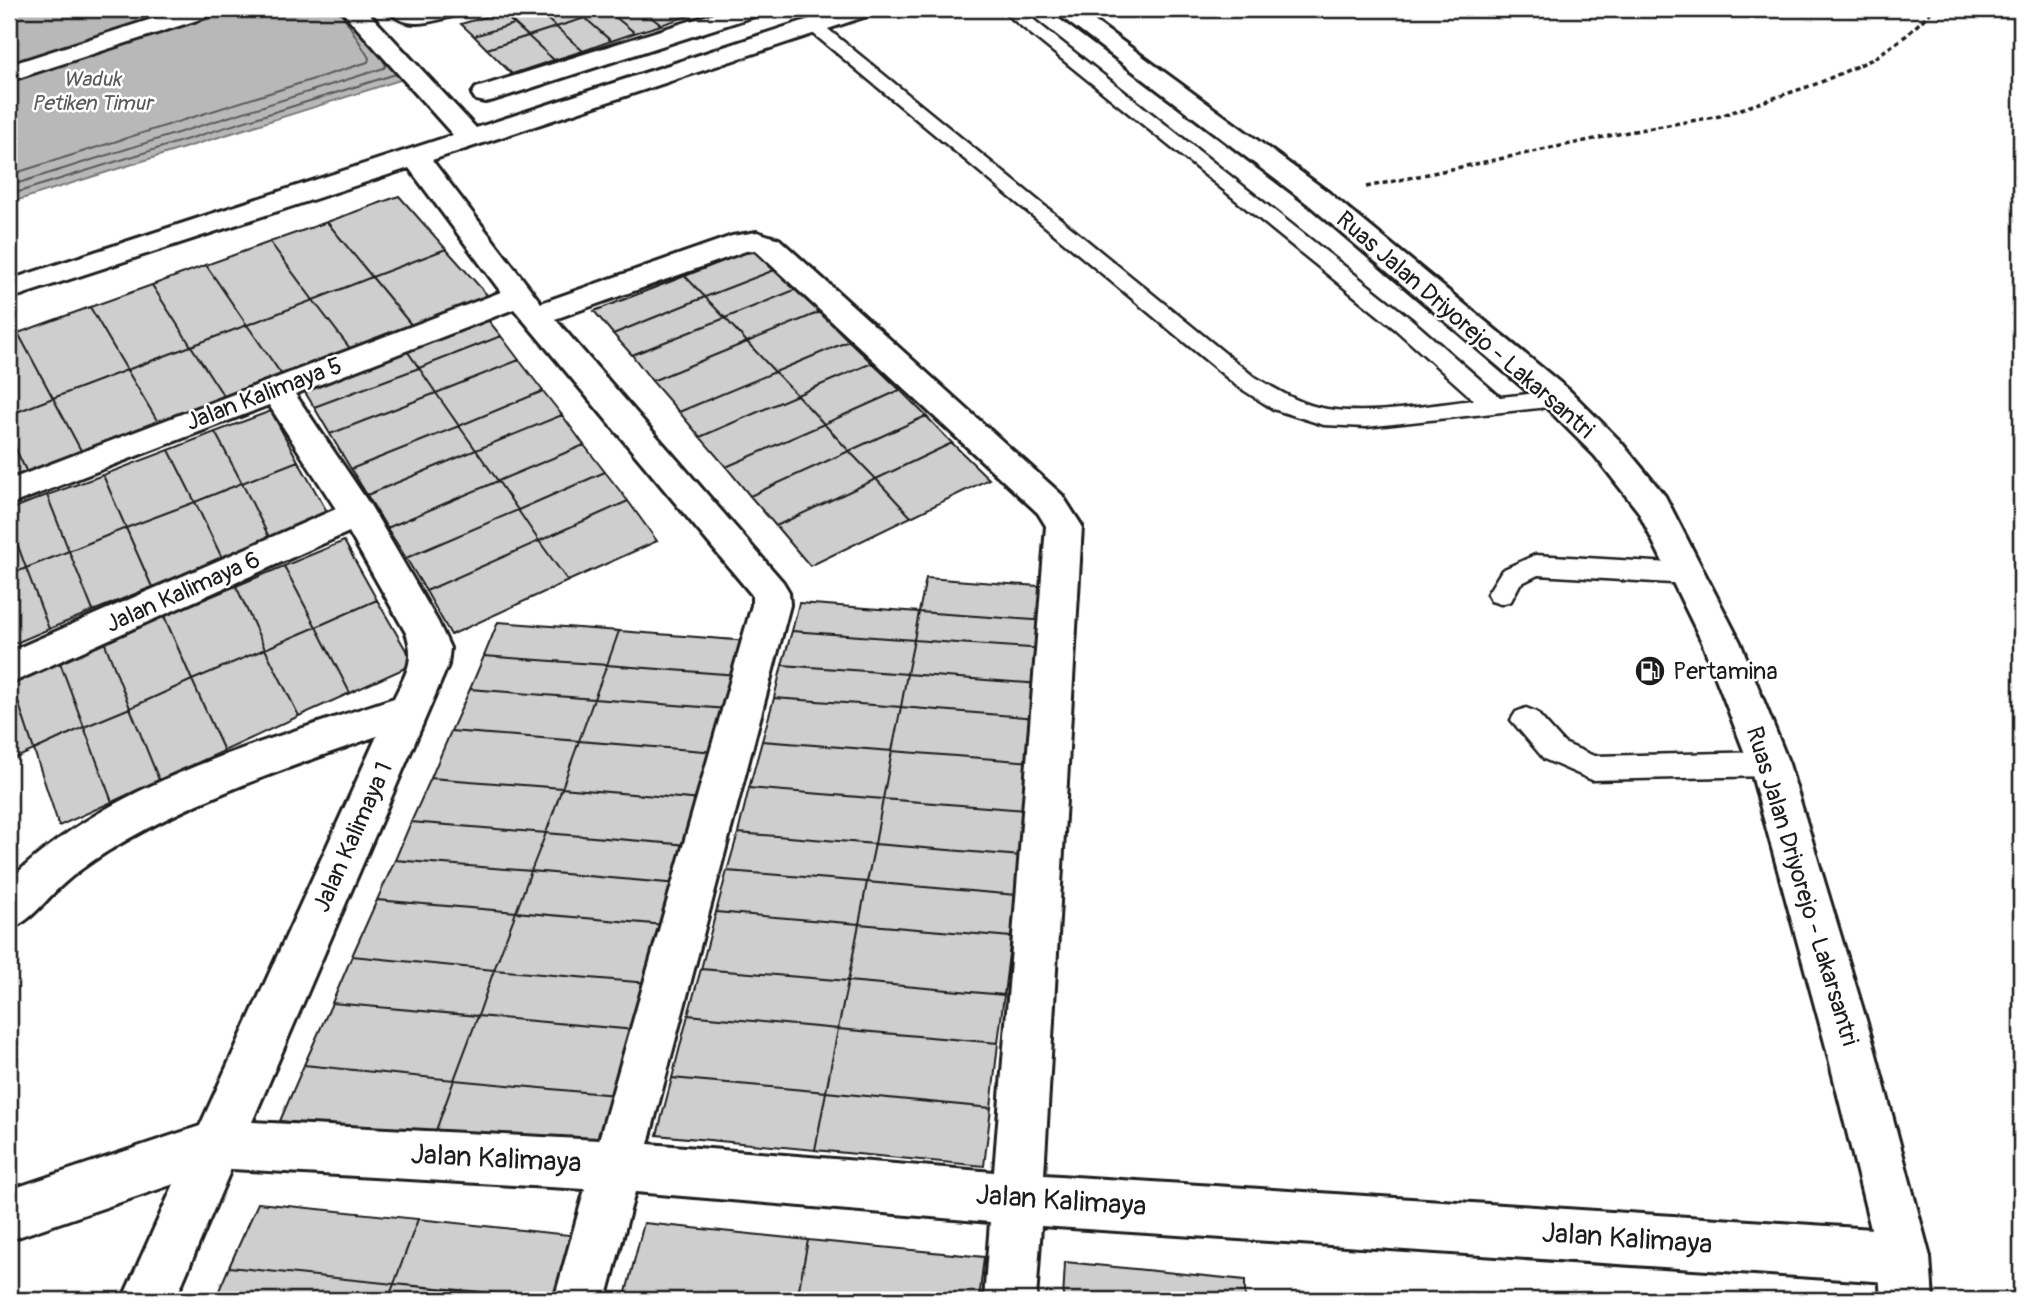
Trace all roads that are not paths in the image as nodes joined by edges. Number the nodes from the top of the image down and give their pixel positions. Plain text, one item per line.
1 (207, 9) edge
2 (352, 9) edge
3 (400, 9) edge
4 (451, 9) edge
5 (752, 9) edge
6 (864, 9) edge
7 (1009, 9) edge
8 (1063, 9) edge
9 (812, 25) junction
10 (9, 73) edge
11 (485, 94) dead end
12 (471, 138) junction
13 (416, 158) junction
14 (9, 290) edge
15 (528, 305) junction
16 (276, 390) junction
17 (1558, 399) junction
18 (1495, 406) junction
19 (9, 493) edge
20 (357, 514) junction
21 (1688, 575) junction
22 (1501, 594) dead end
23 (9, 669) edge
24 (410, 709) junction
25 (1526, 720) dead end
26 (1769, 764) junction
27 (9, 909) edge
28 (218, 1144) junction
29 (617, 1166) junction
30 (1018, 1199) junction
31 (9, 1215) edge
32 (1906, 1279) edge
33 (148, 1300) edge
34 (580, 1300) edge
35 (1010, 1300) edge

1 - 10 street
2 - 12 street
3 - 4 street
5 - 11 street
6 - 9 street
7 - 18 lane
8 - 17 street, Ruas Jalan Driyorejo - Lakarsantri
9 - 12 street
9 - 18 lane
12 - 13 street
13 - 14 street
13 - 15 street
15 - 16 street, Jalan Kalimaya 5
15 - 29 street
15 - 30 street, Jalan Kalimaya 5
16 - 19 street, Jalan Kalimaya 5
16 - 20 street, Jalan Kalimaya 1
17 - 18 lane
17 - 21 street, Ruas Jalan Driyorejo - Lakarsantri
20 - 23 street, Jalan Kalimaya 6
20 - 24 street, Jalan Kalimaya 1
21 - 22 lane
21 - 26 street, Ruas Jalan Driyorejo - Lakarsantri
24 - 27 street
24 - 28 street, Jalan Kalimaya 1
25 - 26 lane
26 - 32 street, Ruas Jalan Driyorejo - Lakarsantri
28 - 29 street, Jalan Kalimaya
28 - 31 street
28 - 33 street, Jalan Kalimaya 1
29 - 30 street, Jalan Kalimaya
29 - 34 street
30 - 32 street, Jalan Kalimaya
30 - 35 street, Jalan Kalimaya 5

